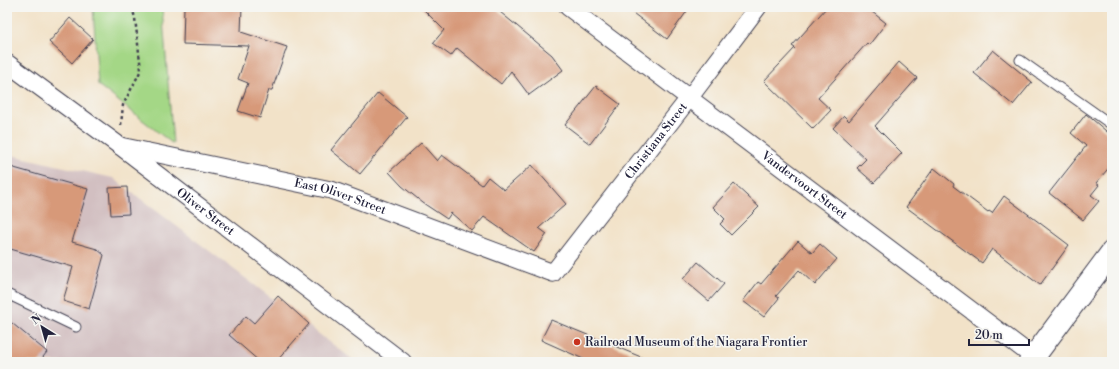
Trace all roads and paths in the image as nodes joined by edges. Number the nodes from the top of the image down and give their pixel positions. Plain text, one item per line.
1 (132, 7) edge
2 (568, 7) edge
3 (758, 7) edge
4 (1020, 60) dead end
5 (7, 63) edge
6 (690, 98) junction
7 (1112, 125) edge
8 (120, 146) junction
9 (1112, 252) edge
10 (553, 274) joint
11 (7, 294) edge
12 (76, 327) dead end
13 (1034, 360) edge
14 (403, 362) edge

1 - 8 path
2 - 6 street, Vandervoort Street
3 - 6 street, Christiana Street
4 - 7 lane
5 - 8 street, Oliver Street
6 - 10 street, Christiana Street
6 - 13 street, Vandervoort Street
8 - 10 street, East Oliver Street
8 - 14 street, Oliver Street
9 - 13 street
11 - 12 lane

